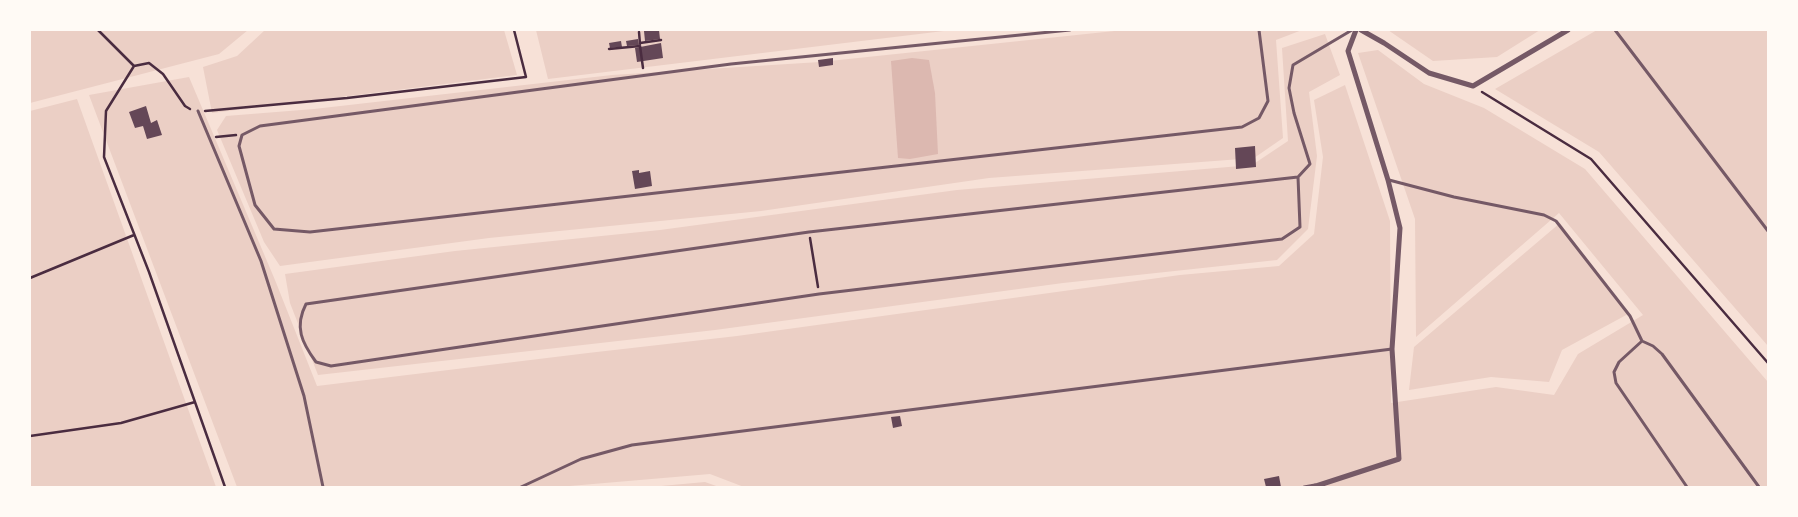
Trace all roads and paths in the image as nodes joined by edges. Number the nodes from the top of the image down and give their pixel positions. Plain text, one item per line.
1 (98, 30) edge
2 (1070, 30) edge
3 (1259, 30) edge
4 (1354, 30) edge
5 (1361, 30) edge
6 (1568, 30) edge
7 (1615, 30) edge
8 (639, 32) dead end
9 (661, 40) dead end
10 (640, 44) junction
11 (609, 49) dead end
12 (134, 66) dead end
13 (643, 68) dead end
14 (1473, 86) junction
15 (198, 112) dead end
16 (242, 134) junction
17 (209, 138) junction
18 (1298, 177) junction
19 (1388, 180) junction
20 (1768, 231) edge
21 (809, 232) junction
22 (134, 235) dead end
23 (30, 278) edge
24 (820, 294) junction
25 (1642, 341) junction
26 (1392, 349) junction
27 (1768, 363) edge
28 (195, 402) dead end
29 (30, 436) edge
30 (1323, 483) junction
31 (323, 487) edge
32 (521, 487) edge
33 (1304, 487) edge
34 (1313, 487) edge
35 (1687, 487) edge
36 (1759, 487) edge

1 - 12 path
2 - 16 lane
3 - 16 lane
4 - 18 lane
4 - 19 street
5 - 14 street
6 - 14 street
7 - 20 lane
8 - 10 path
9 - 10 path
10 - 11 path
10 - 13 path
14 - 27 path
15 - 17 lane
16 - 17 path
17 - 31 lane
18 - 21 lane
18 - 24 lane
19 - 25 lane
19 - 26 street
21 - 24 path
21 - 24 lane
22 - 23 path
25 - 35 lane
25 - 36 lane
26 - 30 street
26 - 32 lane
28 - 29 path
30 - 33 lane
30 - 34 street

